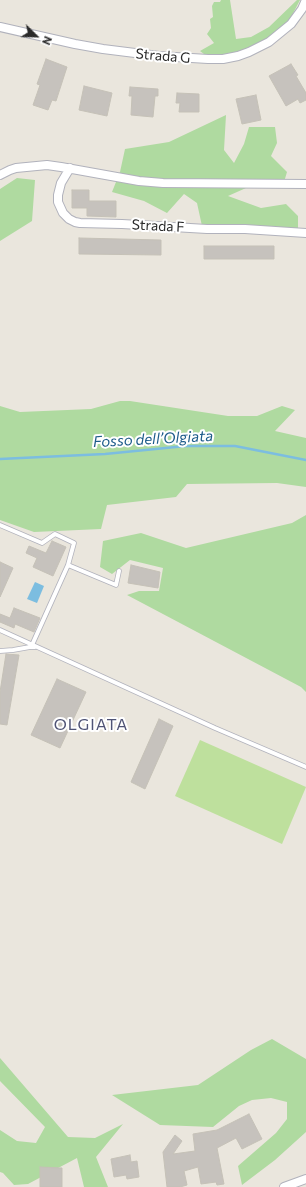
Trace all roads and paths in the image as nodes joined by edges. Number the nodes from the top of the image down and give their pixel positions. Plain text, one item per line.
1 (306, 0) edge
2 (0, 26) edge
3 (70, 168) junction
4 (1, 171) edge
5 (306, 184) edge
6 (306, 233) edge
7 (0, 525) edge
8 (68, 566) junction
9 (119, 571) dead end
10 (0, 630) edge
11 (32, 645) junction
12 (39, 648) junction
13 (0, 651) edge
14 (306, 767) edge
15 (306, 1179) edge
16 (284, 1187) edge

1 - 2 street, Strada G
3 - 4 street
3 - 5 street
3 - 6 street, Strada F
7 - 8 lane
8 - 9 lane
8 - 11 lane
10 - 11 lane
11 - 12 lane
12 - 13 lane
12 - 14 lane
15 - 16 street

